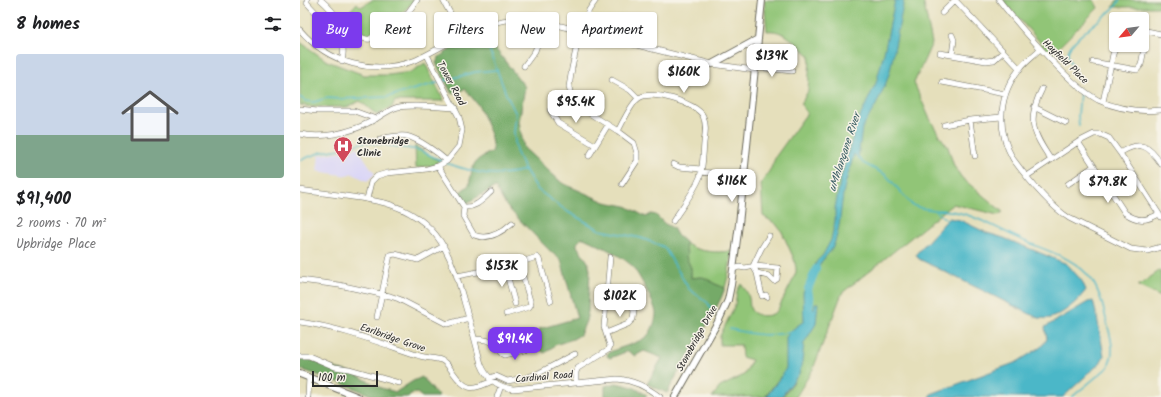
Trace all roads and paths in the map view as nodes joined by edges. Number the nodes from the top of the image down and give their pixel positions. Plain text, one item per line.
1 (307, 0) edge
2 (321, 0) edge
3 (417, 0) edge
4 (443, 0) edge
5 (596, 0) edge
6 (762, 0) edge
7 (955, 0) edge
8 (999, 0) edge
9 (315, 12) edge
10 (332, 12) edge
11 (450, 12) edge
12 (588, 12) edge
13 (942, 13) dead end
14 (300, 30) edge
15 (1149, 31) edge
16 (1161, 34) edge
17 (952, 35) dead end
18 (362, 39) edge
19 (758, 39) junction
20 (343, 48) edge
21 (439, 48) edge
22 (536, 48) edge
23 (576, 48) edge
24 (648, 48) edge
25 (1040, 49) junction
26 (1003, 52) junction
27 (1115, 52) edge
28 (1143, 52) edge
29 (940, 53) dead end
30 (427, 55) junction
31 (952, 55) junction
32 (342, 61) junction
33 (1093, 62) dead end
34 (712, 64) junction
35 (1111, 65) junction
36 (524, 66) dead end
37 (754, 69) junction
38 (1020, 69) junction
39 (792, 71) dead end
40 (612, 80) dead end
41 (942, 82) dead end
42 (1042, 89) dead end
43 (1006, 94) junction
44 (638, 98) junction
45 (1103, 102) junction
46 (1034, 107) junction
47 (456, 108) junction
48 (300, 109) edge
49 (550, 110) dead end
50 (1161, 110) edge
51 (1001, 117) junction
52 (376, 119) junction
53 (970, 120) junction
54 (1066, 123) dead end
55 (608, 125) junction
56 (944, 125) dead end
57 (618, 131) junction
58 (300, 134) edge
59 (380, 139) dead end
60 (1078, 142) junction
61 (595, 145) junction
62 (1120, 153) junction
63 (589, 156) dead end
64 (975, 156) dead end
65 (447, 160) junction
66 (1051, 160) junction
67 (673, 164) dead end
68 (1161, 164) edge
69 (438, 166) junction
70 (1094, 166) junction
71 (701, 171) junction
72 (744, 176) junction
73 (1027, 176) junction
74 (622, 184) dead end
75 (1068, 184) dead end
76 (300, 190) edge
77 (490, 192) dead end
78 (367, 199) junction
79 (464, 207) junction
80 (1160, 215) edge
81 (673, 221) dead end
82 (512, 223) dead end
83 (769, 236) dead end
84 (444, 246) junction
85 (1161, 247) edge
86 (610, 257) dead end
87 (519, 263) junction
88 (753, 266) junction
89 (505, 267) junction
90 (734, 269) junction
91 (757, 273) junction
92 (457, 276) junction
93 (300, 280) edge
94 (382, 294) junction
95 (629, 298) dead end
96 (767, 298) dead end
97 (551, 301) dead end
98 (515, 304) dead end
99 (506, 314) dead end
100 (377, 317) dead end
101 (469, 318) junction
102 (300, 322) edge
103 (606, 333) junction
104 (536, 335) dead end
105 (475, 339) junction
106 (575, 354) dead end
107 (300, 356) edge
108 (300, 374) edge
109 (309, 377) junction
110 (491, 380) junction
111 (399, 383) dead end
112 (576, 383) junction
113 (501, 386) junction
114 (308, 397) edge
115 (358, 397) edge
116 (497, 397) edge
117 (660, 397) edge
118 (675, 397) edge

1 - 9 street
2 - 10 street
3 - 18 street
4 - 11 street
5 - 12 street
6 - 19 street, Stonebridge Drive
7 - 13 street
7 - 26 street
8 - 25 street, Hayfield Place
14 - 32 street
15 - 16 street
17 - 31 street
19 - 34 street
19 - 37 street, Stonebridge Drive
20 - 32 street
21 - 30 street
22 - 36 street
23 - 55 street
24 - 34 street
25 - 38 street
25 - 45 street, Hayfield Place
26 - 31 street
26 - 38 street
27 - 35 street
28 - 35 street
29 - 31 street
30 - 32 street
30 - 47 street, Tower Road
33 - 35 street
34 - 37 street
35 - 45 street
37 - 39 street
37 - 72 street, Stonebridge Drive
38 - 43 street
40 - 44 street
41 - 43 street
42 - 46 street
43 - 51 street
44 - 57 street
44 - 71 street
45 - 50 street, Hayfield Place
46 - 54 street
46 - 66 street
47 - 52 street
47 - 65 street, Tower Road
48 - 52 street
49 - 61 street
51 - 53 street
51 - 73 street
52 - 58 street
53 - 56 street
53 - 64 street
55 - 57 street
55 - 61 street
57 - 74 street
59 - 65 street
60 - 62 street
60 - 66 street
60 - 70 street
61 - 63 street
62 - 68 street
62 - 80 street
65 - 69 street, Tower Road
66 - 73 street
67 - 71 street
69 - 78 street, Tower Road
69 - 79 street
70 - 75 street
70 - 80 street
71 - 72 street
71 - 81 street
72 - 90 street, Stonebridge Drive
73 - 85 street
76 - 78 street
77 - 79 street
78 - 84 street
79 - 82 street
83 - 88 street
84 - 92 street
84 - 94 street
86 - 103 street
87 - 89 street
87 - 97 street
87 - 99 street
88 - 90 street
88 - 91 street
88 - 91 street
89 - 92 street
89 - 98 street
90 - 118 street, Stonebridge Drive
91 - 96 street
92 - 101 street
93 - 94 street
94 - 100 street
94 - 101 street
95 - 103 street
101 - 105 street
102 - 110 street, Earlbridge Grove
103 - 112 street
104 - 105 street
105 - 110 street
106 - 110 street
107 - 111 street
108 - 109 street
109 - 114 street
109 - 115 street
110 - 113 street, Cardinal Road
112 - 113 street, Cardinal Road
112 - 117 street, Cardinal Road
113 - 116 street

